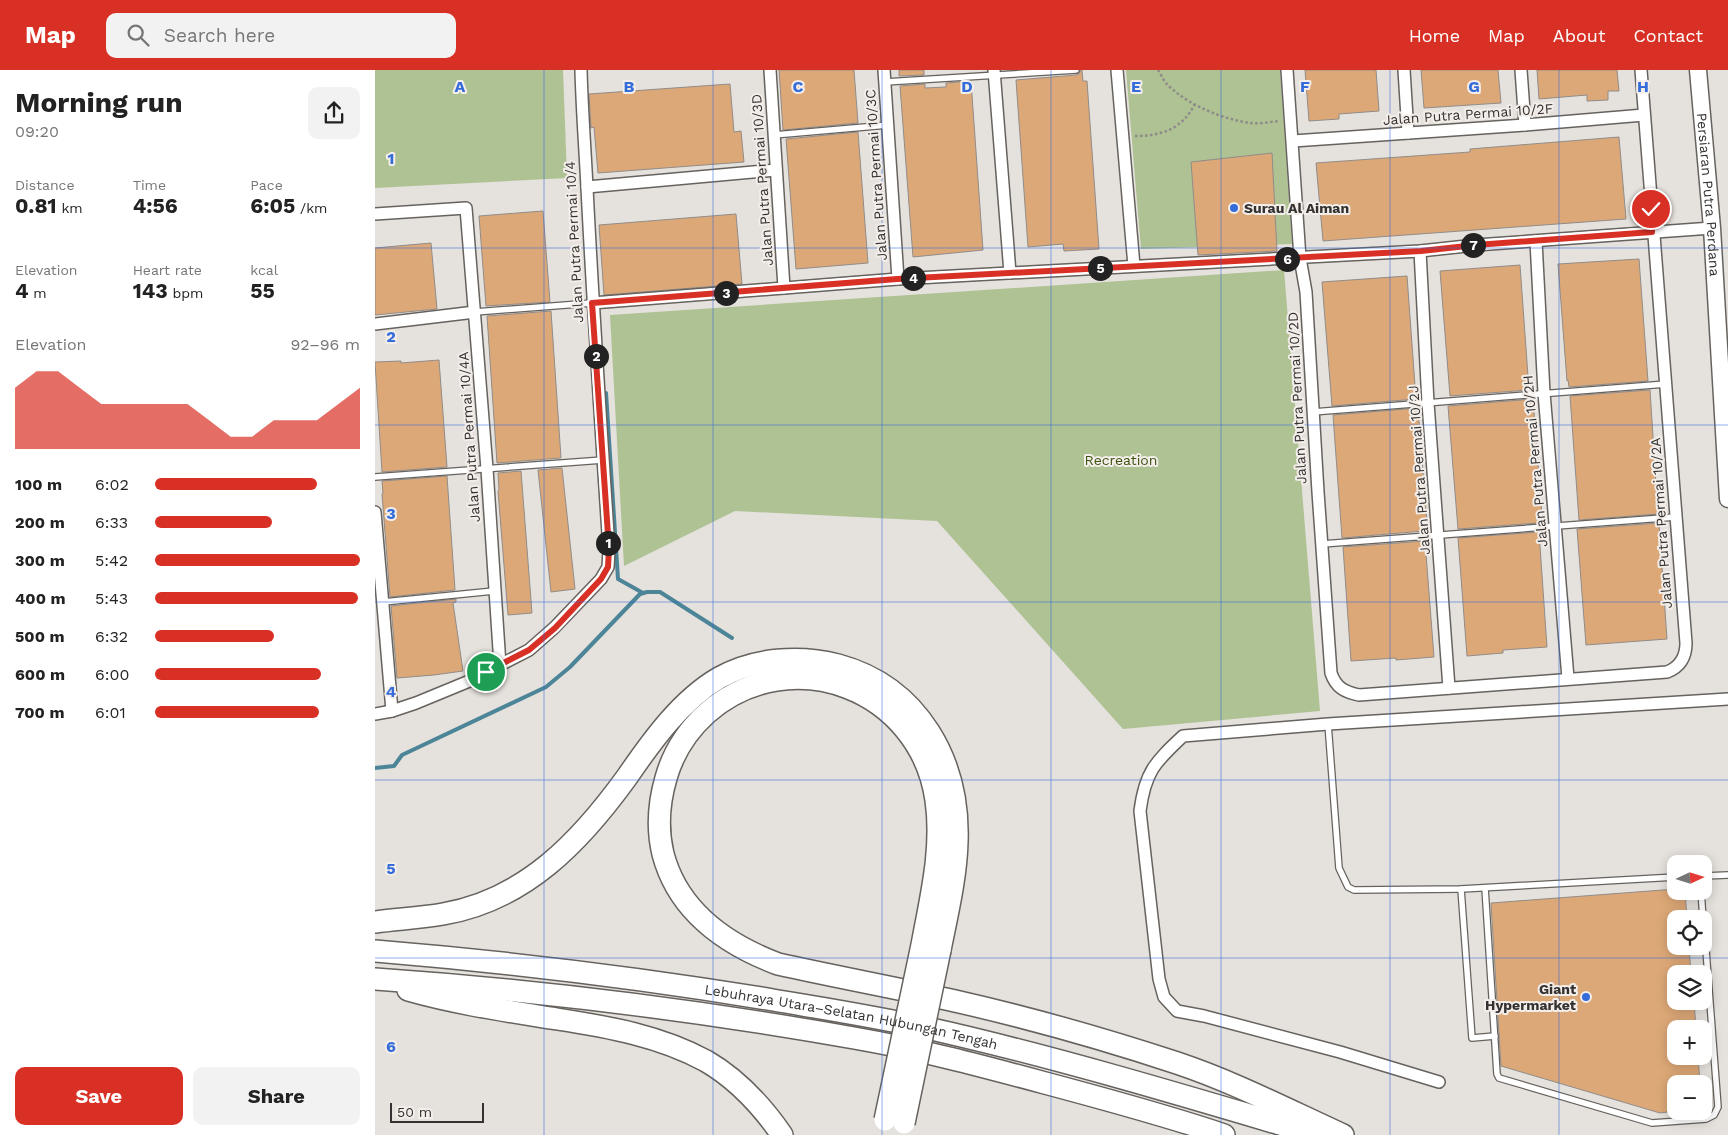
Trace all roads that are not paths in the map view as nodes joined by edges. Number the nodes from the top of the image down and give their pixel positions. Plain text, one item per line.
1 (581, 70) edge
2 (770, 70) edge
3 (884, 70) edge
4 (1076, 70) edge
5 (1117, 70) edge
6 (1287, 70) edge
7 (1404, 70) edge
8 (1521, 70) edge
9 (1641, 70) edge
10 (1698, 70) edge
11 (994, 72) edge
12 (885, 82) junction
13 (1644, 115) junction
14 (888, 125) junction
15 (1525, 126) junction
16 (1409, 133) junction
17 (774, 135) junction
18 (1293, 141) junction
19 (776, 170) junction
20 (587, 187) junction
21 (375, 214) edge
22 (1713, 228) junction
23 (1652, 232) junction
24 (1536, 241) junction
25 (1421, 251) junction
26 (1300, 258) junction
27 (1134, 266) junction
28 (1010, 273) junction
29 (897, 279) junction
30 (784, 288) junction
31 (592, 303) junction
32 (475, 312) junction
33 (375, 324) edge
34 (1666, 384) junction
35 (1544, 393) junction
36 (1428, 403) junction
37 (1313, 412) junction
38 (1726, 431) edge
39 (603, 460) junction
40 (487, 469) junction
41 (375, 477) edge
42 (1728, 498) edge
43 (375, 512) edge
44 (1676, 517) junction
45 (1556, 526) junction
46 (1438, 534) junction
47 (1322, 544) junction
48 (494, 591) junction
49 (379, 602) edge
50 (499, 664) junction
51 (1568, 678) junction
52 (1449, 688) junction
53 (1373, 694) joint
54 (1728, 700) edge
55 (392, 711) junction
56 (375, 714) edge
57 (1328, 724) junction
58 (1728, 874) edge
59 (1713, 875) edge
60 (1667, 878) edge
61 (1485, 888) junction
62 (1461, 889) junction
63 (375, 922) edge
64 (931, 947) junction
65 (375, 951) edge
66 (1706, 955) edge
67 (375, 980) edge
68 (1495, 1036) junction
69 (1439, 1082) dead end
70 (893, 1128) edge
71 (782, 1135) edge
72 (1224, 1135) edge
73 (1317, 1135) edge
74 (1343, 1135) edge

1 - 20 street, Jalan Putra Permai 10/4
2 - 17 street, Jalan Putra Permai 10/3D
3 - 12 street, Jalan Putra Permai 10/3C
4 - 11 lane
5 - 27 street
6 - 18 street, Jalan Putra Permai 10/2D
7 - 16 street
8 - 15 street
9 - 13 street, Jalan Putra Permai 10/2A
10 - 22 main road, Persiaran Putra Perdana
11 - 12 lane
11 - 28 street
12 - 14 street, Jalan Putra Permai 10/3C
13 - 15 street, Jalan Putra Permai 10/2F
13 - 23 street, Jalan Putra Permai 10/2A
14 - 17 lane
14 - 29 street, Jalan Putra Permai 10/3C
15 - 16 street, Jalan Putra Permai 10/2F
16 - 18 street, Jalan Putra Permai 10/2F
17 - 19 street, Jalan Putra Permai 10/3D
18 - 26 street, Jalan Putra Permai 10/2D
19 - 20 street
19 - 30 street, Jalan Putra Permai 10/3D
20 - 31 street, Jalan Putra Permai 10/4
21 - 32 street, Jalan Putra Permai 10/4A
22 - 23 street
22 - 38 main road, Persiaran Putra Perdana
23 - 24 street
23 - 34 street, Jalan Putra Permai 10/2A
24 - 25 street
24 - 35 street, Jalan Putra Permai 10/2H
25 - 26 street
25 - 36 street, Jalan Putra Permai 10/2J
26 - 27 street
26 - 37 street, Jalan Putra Permai 10/2D
27 - 28 street
28 - 29 street
29 - 30 street
30 - 31 street
31 - 32 lane
31 - 39 street, Jalan Putra Permai 10/4
32 - 33 street
32 - 40 street, Jalan Putra Permai 10/4A
34 - 35 lane
34 - 44 street, Jalan Putra Permai 10/2A
35 - 36 lane
35 - 45 street, Jalan Putra Permai 10/2H
36 - 37 lane
36 - 46 street, Jalan Putra Permai 10/2J
37 - 47 street, Jalan Putra Permai 10/2D
38 - 42 main road, Persiaran Putra Perdana
39 - 40 lane
39 - 50 street, Jalan Putra Permai 10/4
40 - 41 lane
40 - 48 street, Jalan Putra Permai 10/4A
43 - 49 street
44 - 45 lane
44 - 51 street, Jalan Putra Permai 10/2A
45 - 46 lane
45 - 51 street, Jalan Putra Permai 10/2H
46 - 47 lane
46 - 52 street, Jalan Putra Permai 10/2J
47 - 53 street, Jalan Putra Permai 10/2D
48 - 49 lane
48 - 50 street, Jalan Putra Permai 10/4A
49 - 55 street
50 - 55 street, Jalan Putra Permai 10/4
51 - 52 street, Jalan Putra Permai 10/2A
52 - 53 street, Jalan Putra Permai 10/2A
54 - 57 street
55 - 56 street, Jalan Putra Permai 10/4
57 - 62 lane
57 - 69 street
58 - 59 lane
60 - 61 lane
61 - 62 lane
61 - 68 lane
62 - 68 lane
63 - 64 highway
64 - 70 highway, bridge
64 - 74 highway
65 - 73 highway, Lebuhraya Utara–Selatan Hubungan Tengah
66 - 68 lane
67 - 71 highway
67 - 72 highway, Lebuhraya Utara–Selatan Hubungan Tengah

